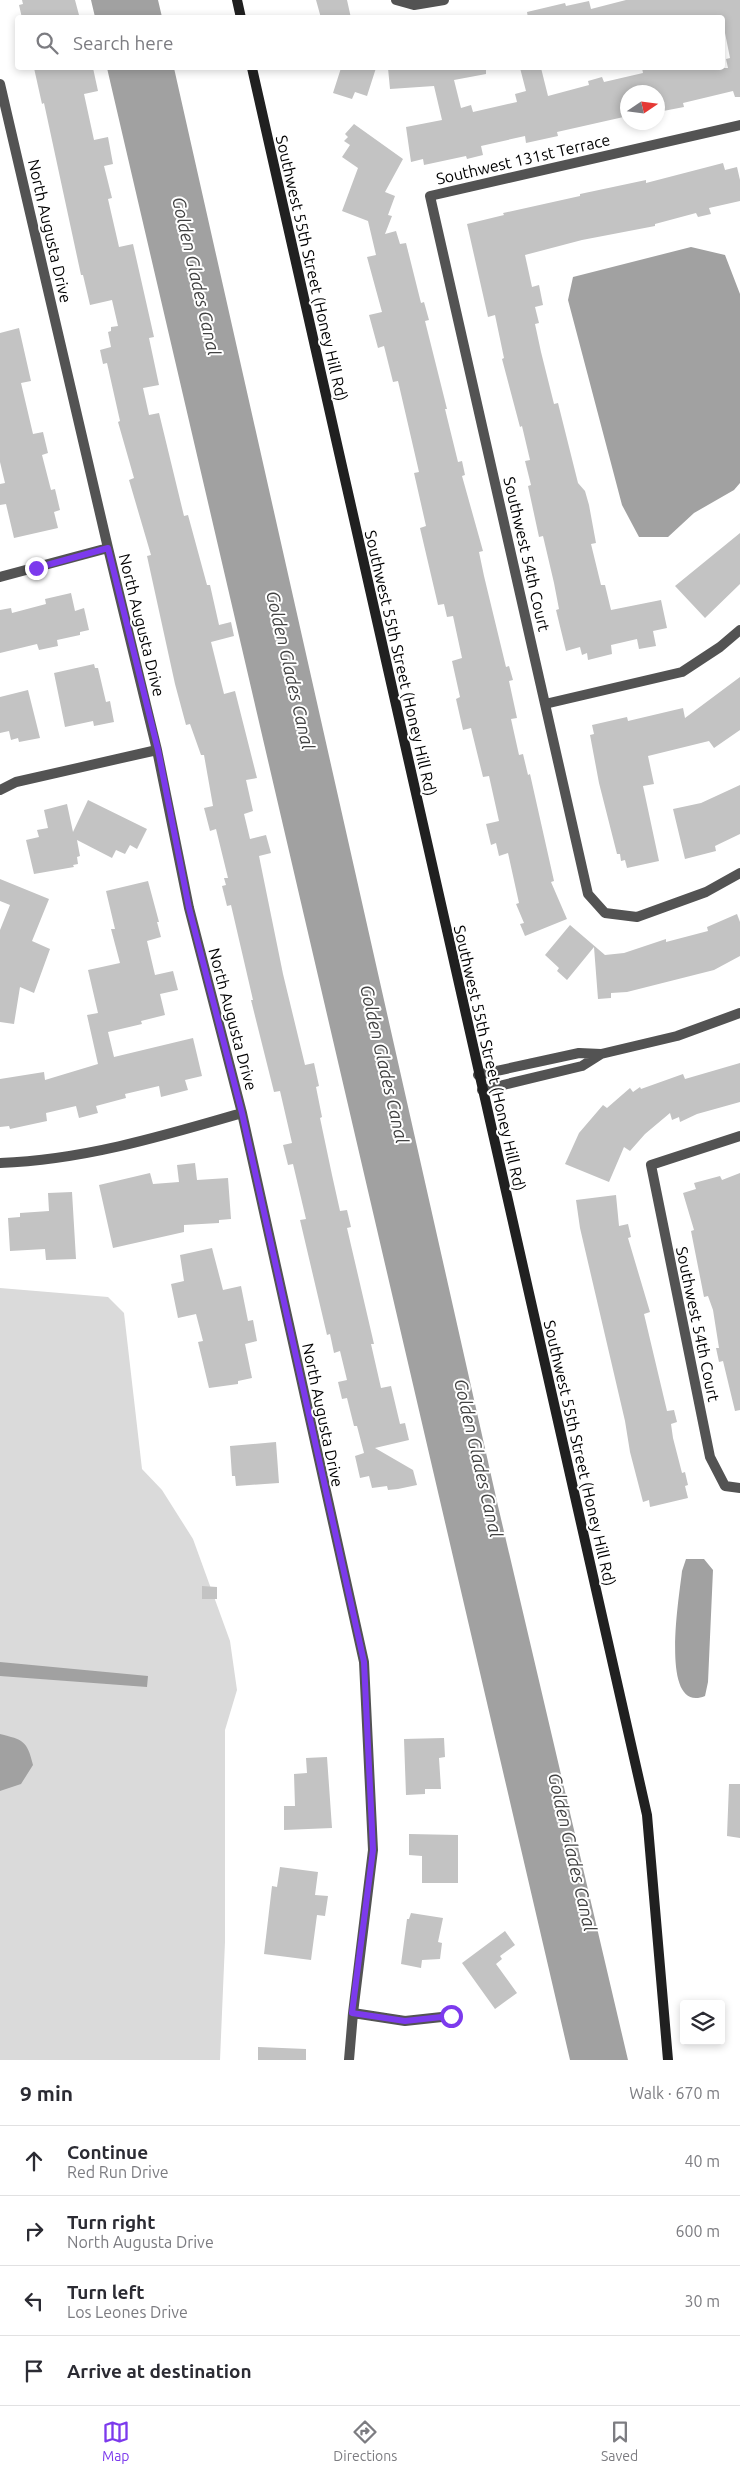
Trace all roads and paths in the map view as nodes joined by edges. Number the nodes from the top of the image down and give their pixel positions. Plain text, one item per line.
1 (237, 0) edge
2 (397, 0) edge
3 (444, 0) edge
4 (240, 15) edge
5 (252, 70) edge
6 (0, 84) edge
7 (740, 125) edge
8 (430, 196) joint
9 (108, 548) junction
10 (0, 577) edge
11 (740, 630) edge
12 (545, 704) junction
13 (158, 750) junction
14 (0, 790) edge
15 (740, 873) edge
16 (740, 1013) edge
17 (601, 1054) junction
18 (478, 1075) junction
19 (482, 1090) junction
20 (242, 1113) junction
21 (740, 1136) edge
22 (0, 1163) edge
23 (740, 1488) edge
24 (352, 2013) junction
25 (451, 2016) dead end
26 (349, 2060) edge
27 (668, 2060) edge

1 - 4 street
2 - 3 street
5 - 18 street, Southwest 55th Street (Honey Hill Rd)
6 - 9 street, North Augusta Drive
7 - 8 street, Southwest 131st Terrace
8 - 12 street, Southwest 54th Court
9 - 10 street
9 - 13 street, North Augusta Drive
11 - 12 street
12 - 15 street, Southwest 54th Court
13 - 14 street
13 - 20 street, North Augusta Drive
16 - 17 street
17 - 18 street
17 - 19 street
18 - 19 street, Southwest 55th Street (Honey Hill Rd)
19 - 27 street, Southwest 55th Street (Honey Hill Rd)
20 - 22 street
20 - 24 street, North Augusta Drive
21 - 23 street, Southwest 54th Court
24 - 25 street
24 - 26 street, North Augusta Drive

